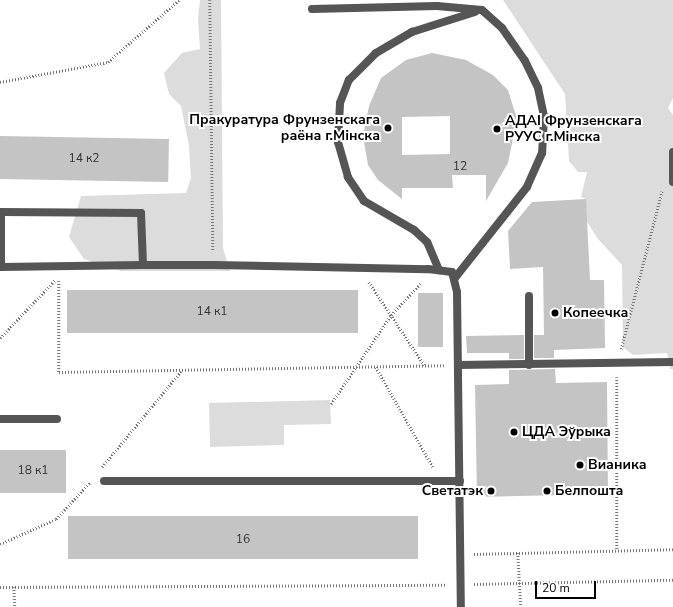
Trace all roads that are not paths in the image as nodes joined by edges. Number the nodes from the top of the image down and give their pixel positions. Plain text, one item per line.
1 (312, 9) dead end
2 (482, 10) junction
3 (673, 152) edge
4 (673, 182) edge
5 (143, 266) junction
6 (439, 270) junction
7 (454, 279) junction
8 (529, 296) dead end
9 (673, 362) edge
10 (458, 365) junction
11 (529, 365) junction
12 (0, 419) edge
13 (57, 419) dead end
14 (104, 481) dead end
15 (460, 481) junction
16 (461, 607) edge

1 - 2 lane
2 - 6 lane
2 - 7 lane
3 - 4 lane
5 - 5 lane
5 - 6 lane
6 - 7 lane
7 - 10 lane
8 - 11 lane
9 - 11 lane
10 - 11 lane
10 - 15 lane
12 - 13 lane
14 - 15 lane
15 - 16 lane

